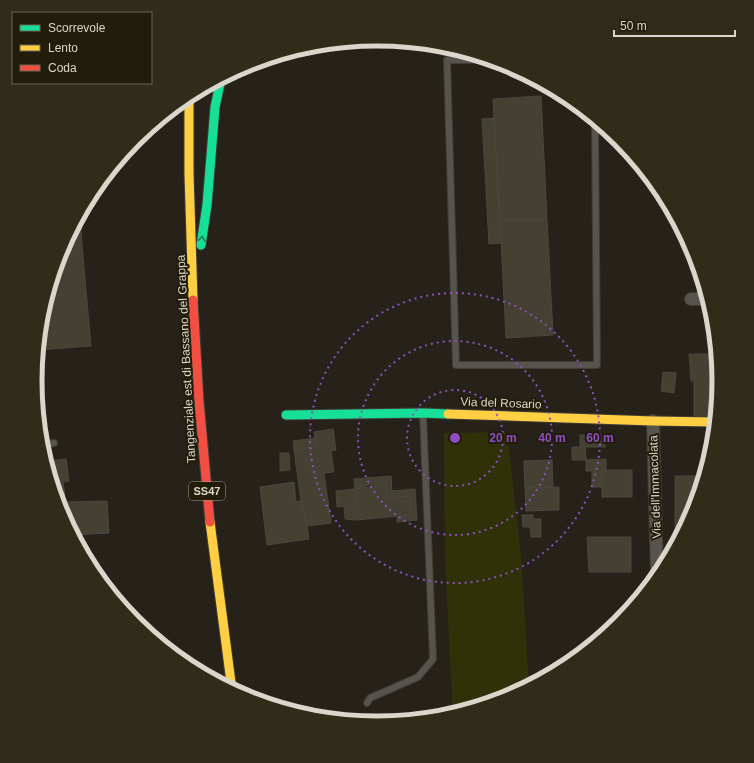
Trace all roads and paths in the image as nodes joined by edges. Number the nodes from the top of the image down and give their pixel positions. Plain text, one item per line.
1 (471, 60) edge
2 (220, 86) edge
3 (189, 104) edge
4 (595, 128) edge
5 (193, 291) junction
6 (691, 299) dead end
7 (702, 299) edge
8 (423, 412) junction
9 (286, 414) dead end
10 (653, 421) junction
11 (709, 422) edge
12 (54, 443) dead end
13 (48, 444) edge
14 (657, 567) edge
15 (231, 683) edge
16 (367, 702) dead end

1 - 4 lane
5 -> 2 main road
3 - 5 main road, Tangenziale est di Bassano del Grappa / SS47
5 - 15 main road, Tangenziale est di Bassano del Grappa / SS47
6 - 7 street
8 - 9 main road, Via del Rosario
8 - 10 main road, Via del Rosario
8 - 16 lane
10 - 11 main road, Via del Rosario
10 - 14 street, Via dell'Immacolata
12 - 13 lane

